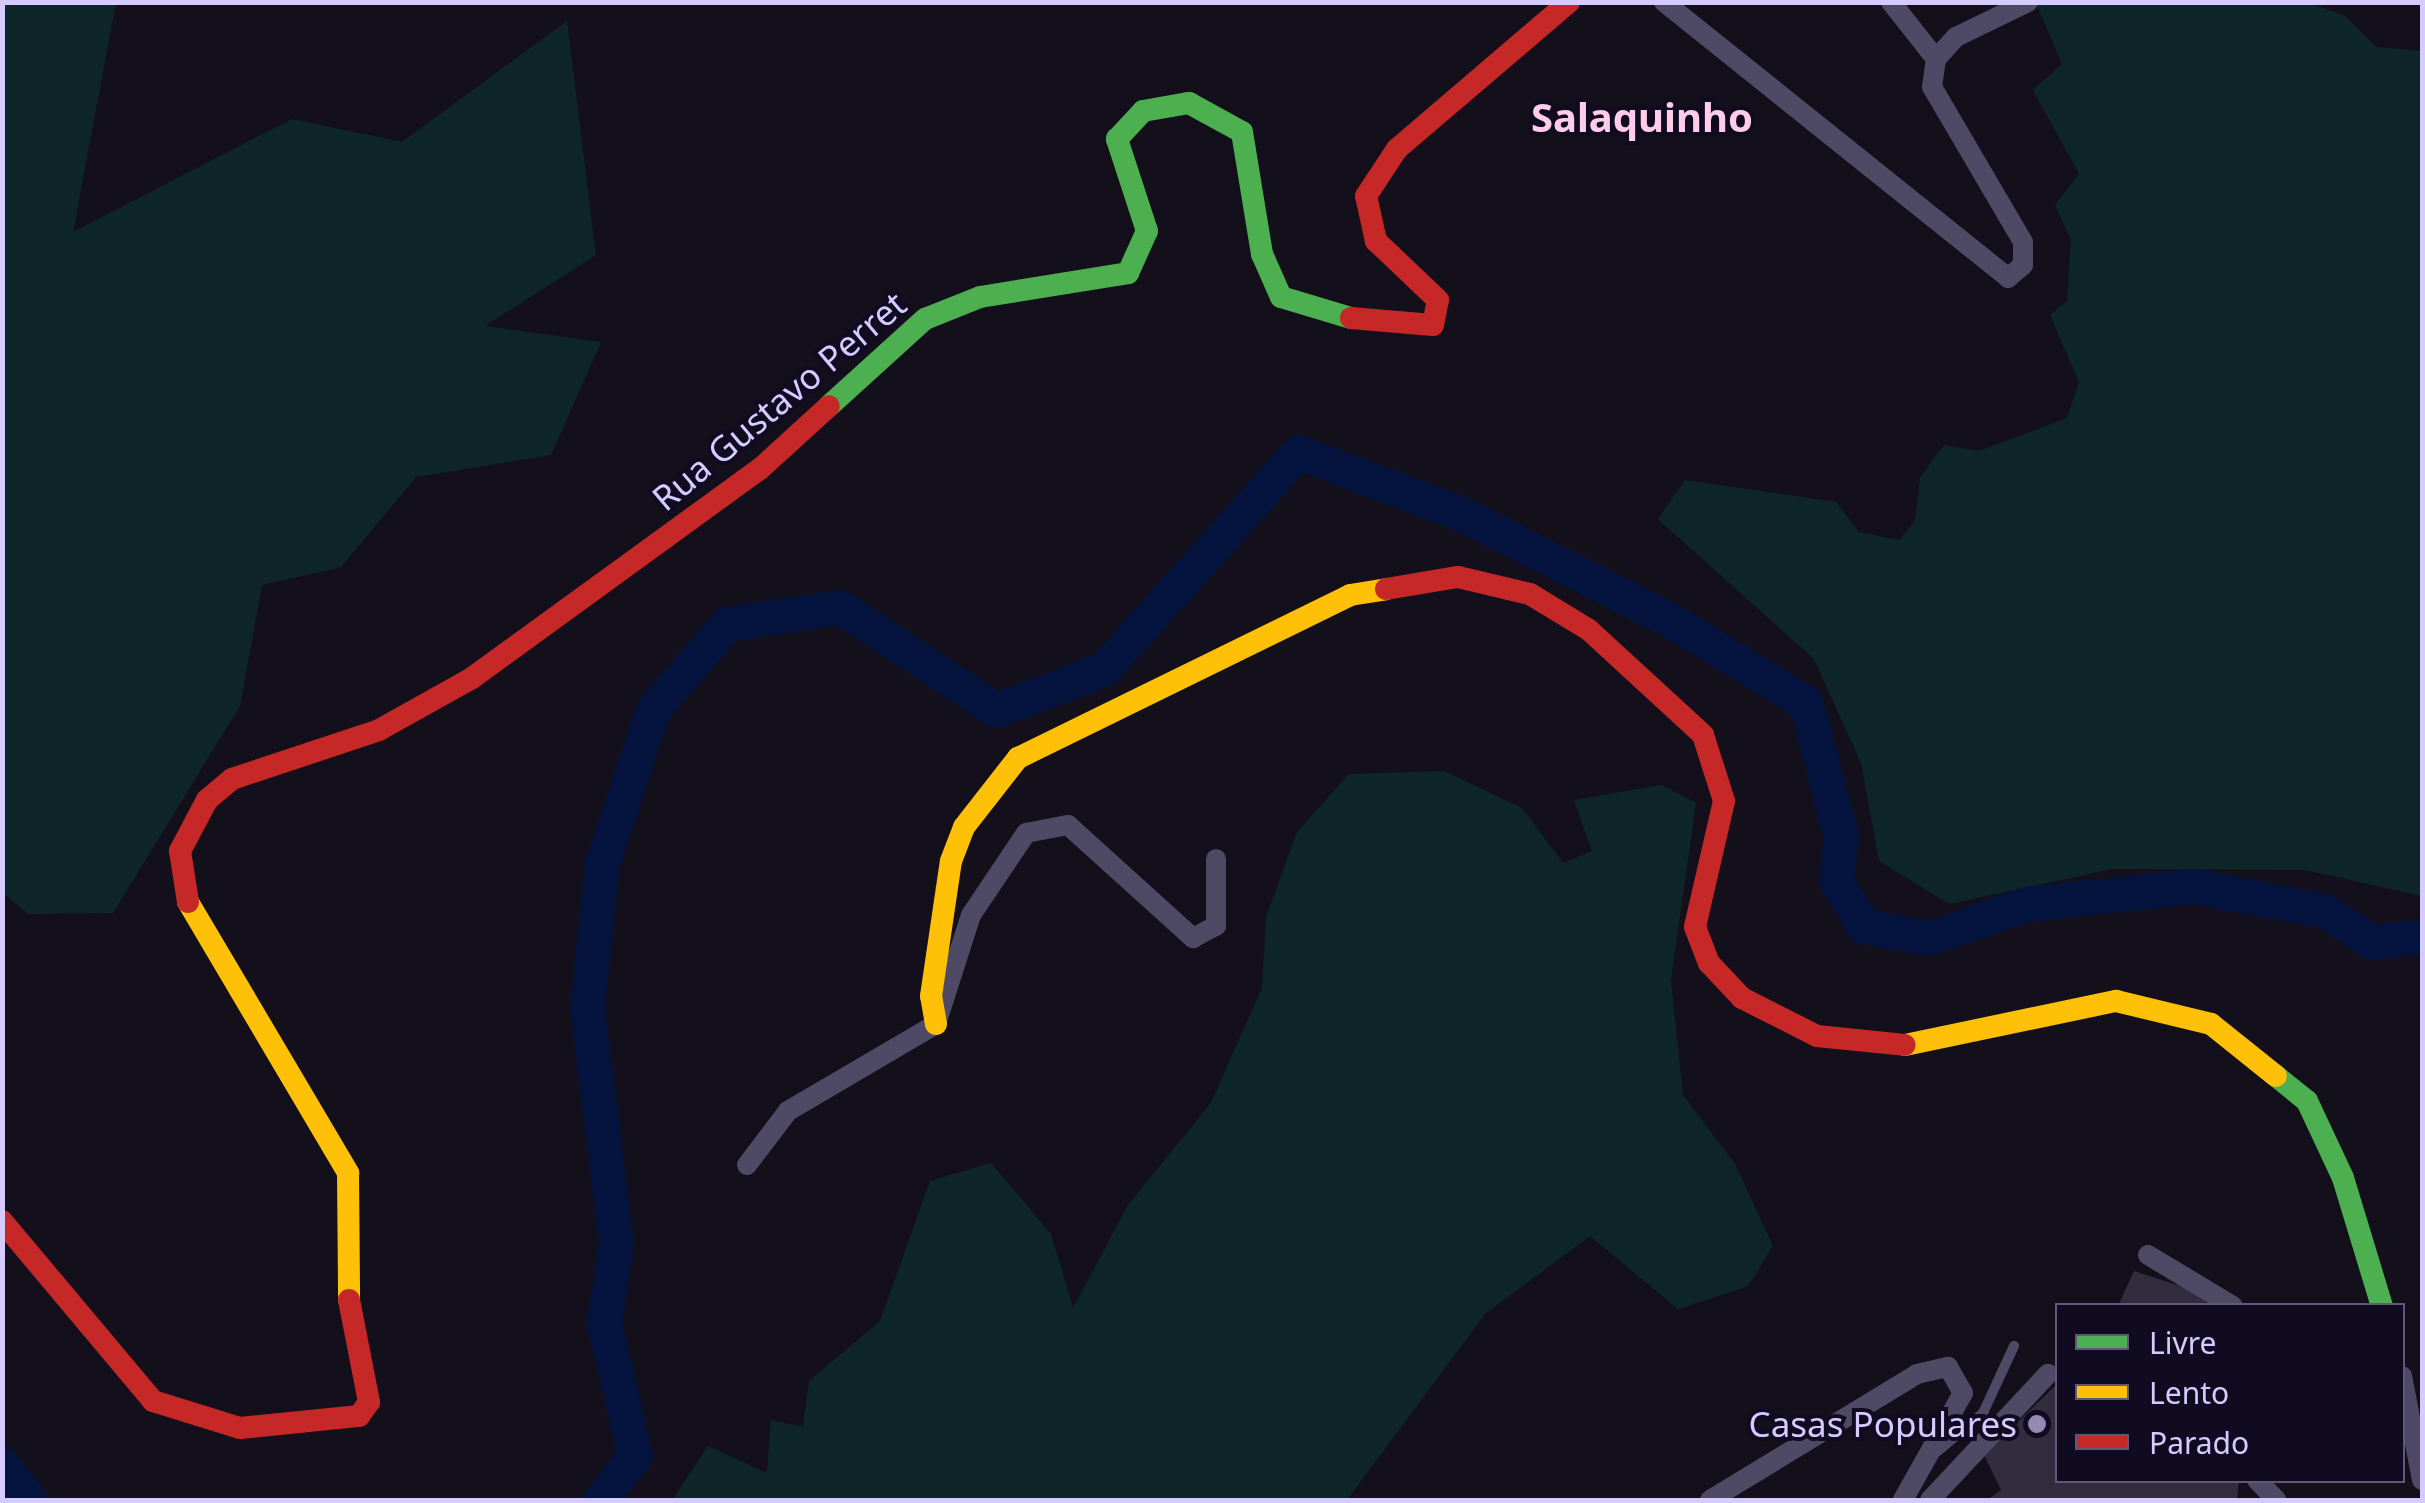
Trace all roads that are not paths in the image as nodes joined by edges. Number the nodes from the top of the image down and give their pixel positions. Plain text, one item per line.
1 (1570, 2) edge
2 (1664, 2) edge
3 (1891, 2) edge
4 (2028, 2) edge
5 (1936, 60) junction
6 (1216, 859) dead end
7 (936, 1024) junction
8 (747, 1164) dead end
9 (2, 1220) edge
10 (2148, 1255) dead end
11 (2228, 1303) edge
12 (2381, 1303) edge
13 (2014, 1346) dead end
14 (2048, 1374) dead end
15 (2405, 1392) edge
16 (1938, 1450) junction
17 (2422, 1480) edge
18 (1710, 1500) edge
19 (1903, 1500) edge
20 (1930, 1500) edge

1 - 9 street, Rua Gustavo Perret
2 - 5 street
3 - 5 street
4 - 5 street
6 - 7 street
7 - 8 street
7 - 12 street
10 - 11 street
13 - 16 lane
14 - 20 street
15 - 17 street
16 - 18 street
16 - 19 street

